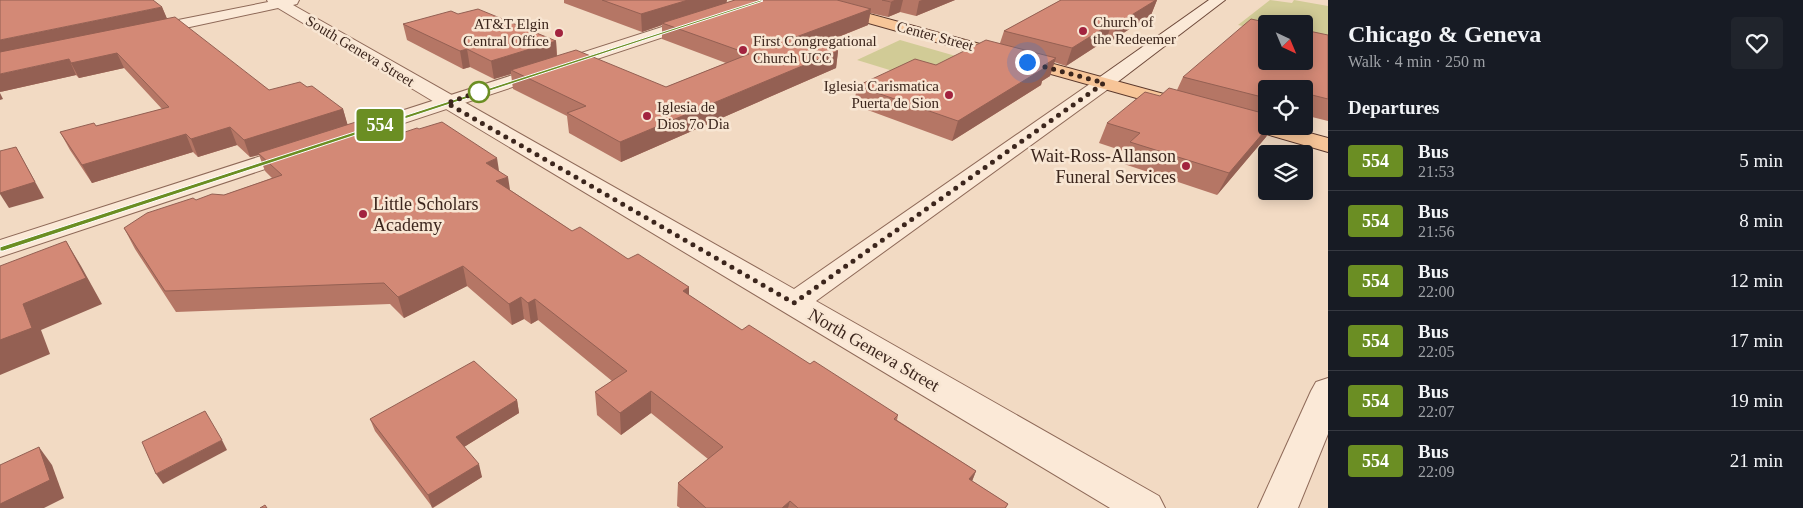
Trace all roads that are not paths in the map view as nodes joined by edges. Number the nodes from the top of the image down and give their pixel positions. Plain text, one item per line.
1 (297, 0) edge
2 (761, 0) edge
3 (802, 0) edge
4 (1218, 0) edge
5 (277, 2) edge
6 (131, 35) edge
7 (1104, 83) junction
8 (447, 103) junction
9 (1328, 145) edge
10 (0, 249) edge
11 (794, 303) junction
12 (1328, 391) edge
13 (1145, 508) edge
14 (1278, 508) edge

1 - 5 street
2 - 8 street
3 - 7 main road, Center Street
4 - 7 street
5 - 6 street
5 - 8 street, South Geneva Street
7 - 9 main road, Center Street
7 - 11 street
8 - 10 street
8 - 11 street, North Geneva Street
11 - 13 street, North Geneva Street
12 - 14 street

